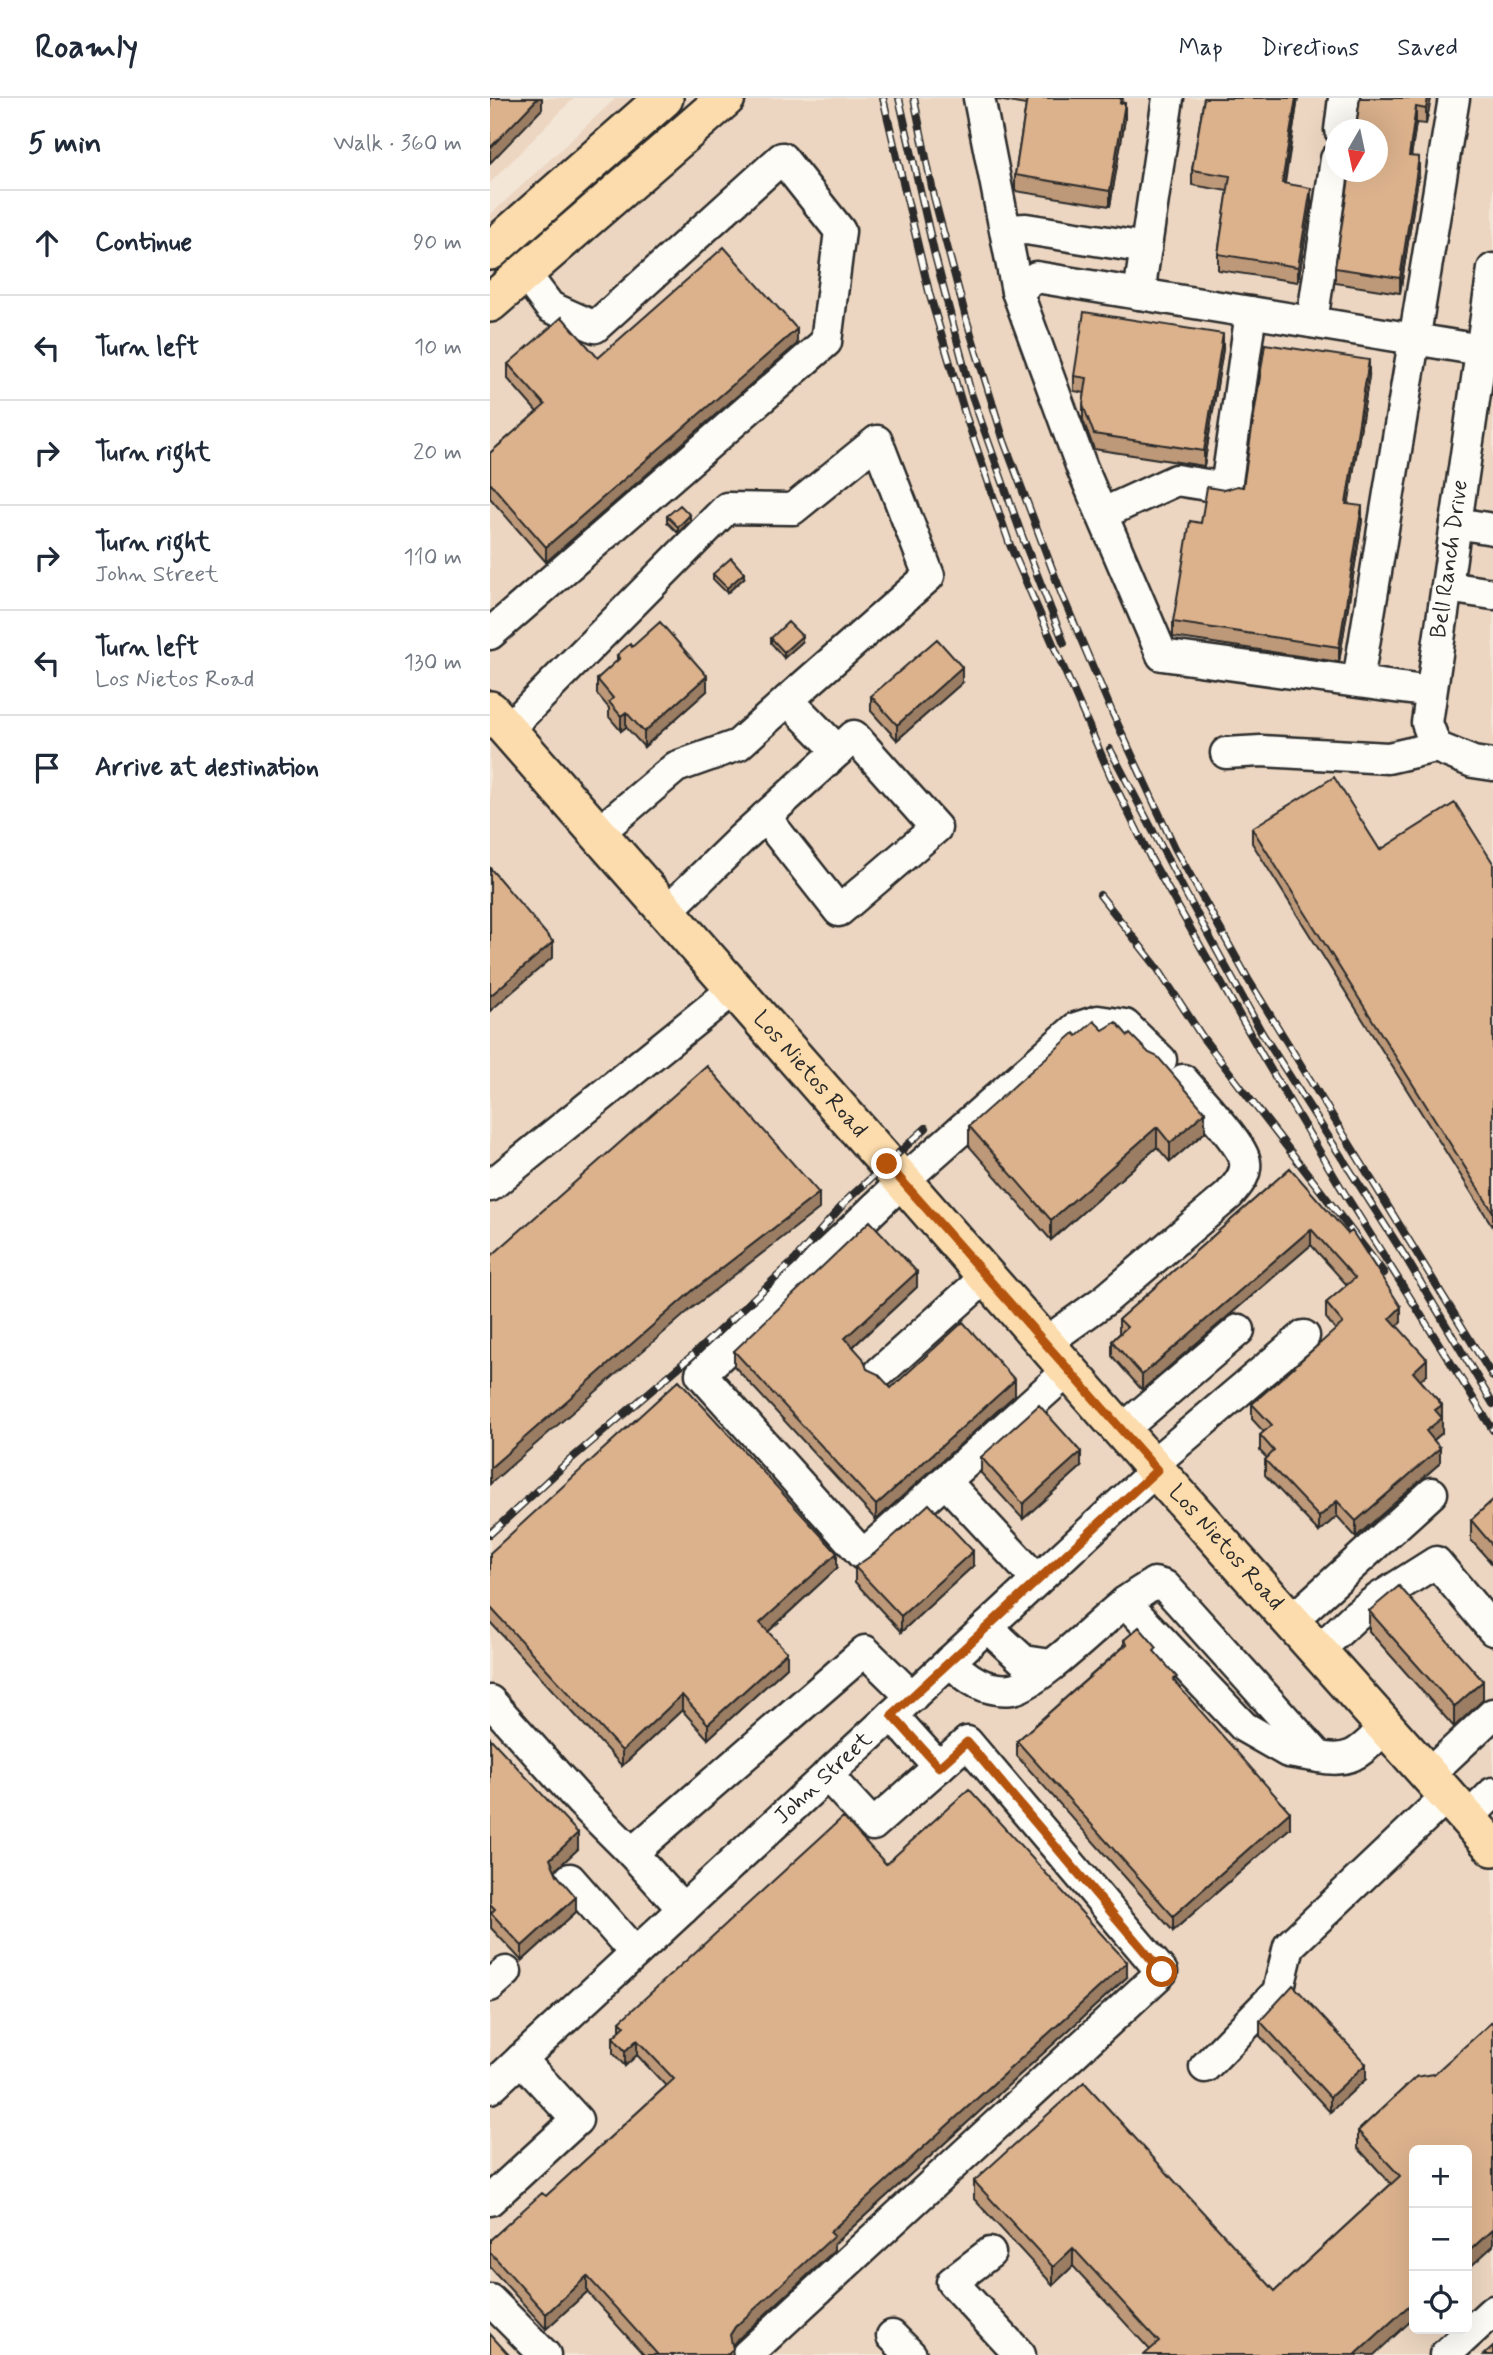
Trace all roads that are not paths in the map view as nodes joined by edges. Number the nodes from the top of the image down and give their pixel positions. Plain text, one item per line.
1 (664, 98) edge
2 (726, 98) edge
3 (979, 98) edge
4 (1168, 98) edge
5 (1344, 98) edge
6 (1454, 98) edge
7 (1341, 119) edge
8 (1332, 182) edge
9 (1006, 230) junction
10 (495, 247) edge
11 (1146, 248) junction
12 (1493, 269) edge
13 (524, 274) junction
14 (1017, 291) junction
15 (1139, 294) junction
16 (490, 303) edge
17 (1251, 312) junction
18 (1312, 322) junction
19 (1413, 339) junction
20 (1485, 355) edge
21 (1482, 426) edge
22 (1102, 514) junction
23 (1456, 523) junction
24 (1493, 529) edge
25 (1447, 587) junction
26 (1493, 594) edge
27 (490, 634) edge
28 (1358, 681) junction
29 (1431, 692) junction
30 (789, 700) junction
31 (499, 720) edge
32 (1436, 747) junction
33 (838, 751) junction
34 (1226, 753) dead end
35 (1493, 765) edge
36 (765, 817) junction
37 (598, 833) junction
38 (667, 911) junction
39 (734, 989) junction
40 (1161, 1060) edge
41 (1183, 1080) dead end
42 (903, 1181) junction
43 (490, 1186) edge
44 (987, 1276) junction
45 (1239, 1330) dead end
46 (1304, 1335) dead end
47 (1057, 1356) junction
48 (880, 1372) edge
49 (1122, 1430) junction
50 (1154, 1467) junction
51 (945, 1481) junction
52 (1432, 1493) dead end
53 (1037, 1580) junction
54 (1125, 1602) junction
55 (1291, 1621) junction
56 (987, 1627) junction
57 (1493, 1630) edge
58 (1318, 1651) junction
59 (950, 1661) junction
60 (1051, 1665) junction
61 (490, 1701) edge
62 (902, 1706) junction
63 (1493, 1714) edge
64 (1386, 1727) junction
65 (1319, 1757) junction
66 (939, 1767) junction
67 (827, 1775) junction
68 (1459, 1795) edge
69 (1493, 1847) edge
70 (632, 1853) junction
71 (570, 1879) dead end
72 (683, 1909) junction
73 (635, 1953) junction
74 (1205, 2067) dead end
75 (501, 2070) edge
76 (490, 2200) edge
77 (990, 2253) dead end
78 (490, 2300) edge
79 (1493, 2311) edge
80 (545, 2355) edge
81 (747, 2355) edge
82 (1020, 2355) edge
83 (1445, 2355) edge

1 - 10 main road
2 - 13 main road
3 - 9 street
4 - 11 street
5 - 7 street
6 - 19 street
8 - 18 street
9 - 11 street
9 - 14 street
10 - 13 main road
11 - 15 street
12 - 20 street, Bell Ranch Drive
13 - 16 main road
13 - 27 street
14 - 15 street
14 - 22 street
15 - 17 street
17 - 18 street
17 - 22 street
18 - 19 street
19 - 20 street
19 - 28 street
20 - 21 street, Bell Ranch Drive
21 - 23 street, Bell Ranch Drive
22 - 28 street
23 - 24 street
23 - 25 street, Bell Ranch Drive
25 - 26 street
25 - 29 street, Bell Ranch Drive
28 - 29 street
29 - 32 street, Bell Ranch Drive
30 - 31 street
30 - 33 street
30 - 37 street
31 - 37 main road, Los Nietos Road
32 - 34 street
32 - 35 street
33 - 36 street
33 - 36 street
36 - 38 street
37 - 38 main road, Los Nietos Road
38 - 39 main road, Los Nietos Road
39 - 42 main road, Los Nietos Road
39 - 43 street
40 - 42 street
41 - 47 street
42 - 44 main road, Los Nietos Road
42 - 51 street
44 - 47 main road, Los Nietos Road
44 - 48 street
45 - 49 street
46 - 50 street, John Street
47 - 49 main road, Los Nietos Road
47 - 51 street
49 - 50 main road, Los Nietos Road
50 - 53 street, John Street
50 - 55 main road, Los Nietos Road
51 - 53 street
52 - 55 street
53 - 56 street, John Street
54 - 60 street
54 - 65 street
54 - 65 street
55 - 58 main road, Los Nietos Road
56 - 59 street, John Street
56 - 60 street
57 - 58 street
58 - 64 main road, Los Nietos Road
59 - 60 street
59 - 62 street, John Street
61 - 70 street
62 - 66 street
62 - 67 street, John Street
62 - 70 street
63 - 68 street
64 - 65 street
64 - 68 main road, Los Nietos Road
66 - 67 street
66 - 81 street
67 - 72 street, John Street
68 - 69 main road, Los Nietos Road
68 - 74 street
70 - 72 street
71 - 73 street
72 - 73 street, John Street
73 - 75 street, John Street
75 - 76 street
77 - 82 street
78 - 80 street
79 - 83 street

